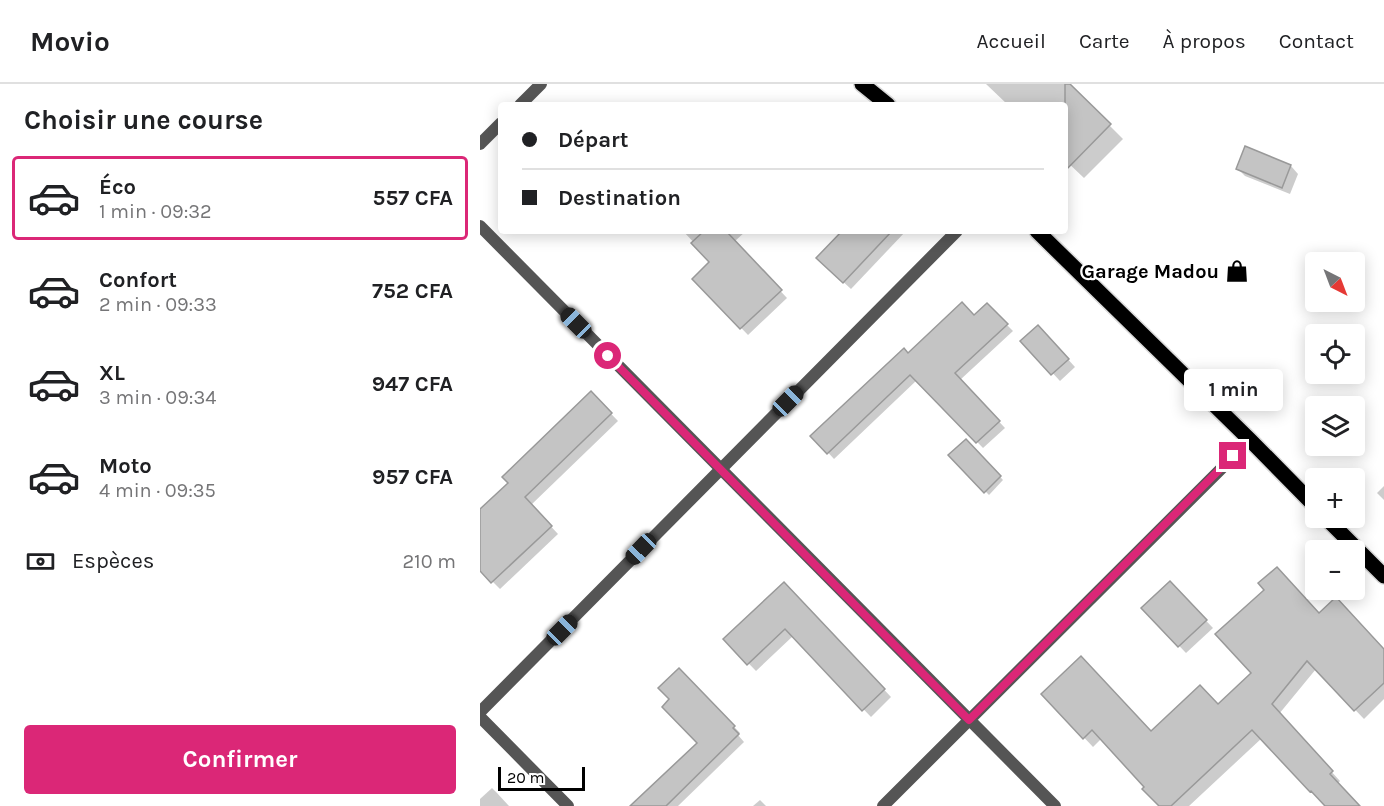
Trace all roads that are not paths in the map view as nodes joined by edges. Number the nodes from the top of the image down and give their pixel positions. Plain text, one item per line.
1 (541, 84) edge
2 (862, 84) edge
3 (523, 102) edge
4 (884, 102) edge
5 (498, 126) edge
6 (480, 144) edge
7 (480, 226) edge
8 (954, 234) edge
9 (1040, 234) edge
10 (1250, 440) junction
11 (721, 469) junction
12 (1305, 496) edge
13 (1336, 528) edge
14 (1384, 576) edge
15 (480, 712) edge
16 (480, 717) edge
17 (969, 720) junction
18 (568, 806) edge
19 (883, 806) edge
20 (1055, 806) edge

1 - 3 street
2 - 4 main road
5 - 6 street
7 - 11 street
8 - 11 street
9 - 10 main road
10 - 12 main road
10 - 17 street
11 - 15 street
11 - 17 street
13 - 14 main road
16 - 18 street
17 - 19 street
17 - 20 street

